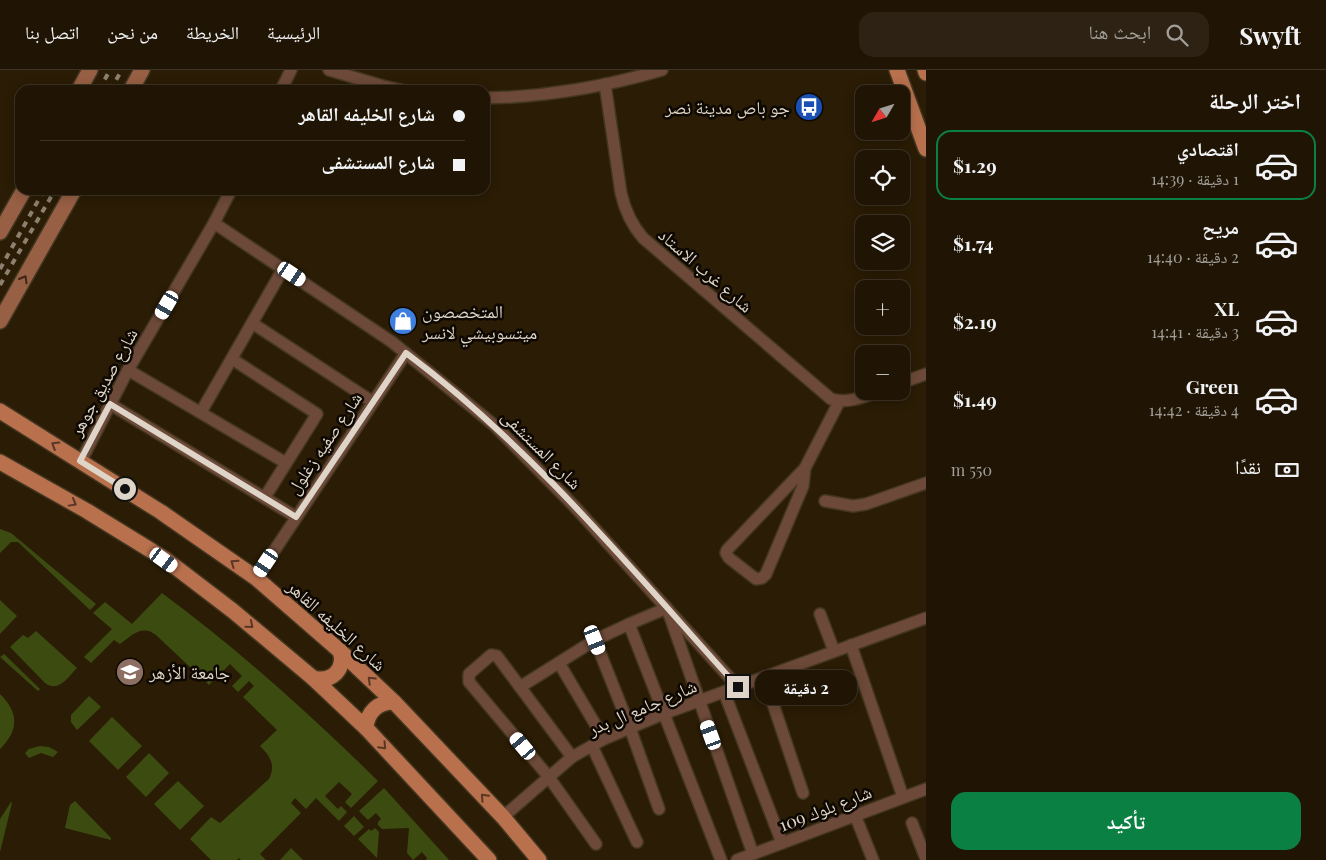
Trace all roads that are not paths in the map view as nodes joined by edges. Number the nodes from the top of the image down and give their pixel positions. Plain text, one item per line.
1 (90, 70) edge
2 (142, 70) edge
3 (291, 70) edge
4 (329, 70) edge
5 (662, 70) edge
6 (897, 70) edge
7 (605, 84) junction
8 (82, 85) edge
9 (133, 85) edge
10 (284, 85) edge
11 (379, 85) edge
12 (490, 98) edge
13 (926, 149) edge
14 (21, 195) edge
15 (71, 195) edge
16 (228, 195) edge
17 (214, 223) junction
18 (0, 232) edge
19 (284, 268) junction
20 (0, 321) edge
21 (252, 323) junction
22 (406, 353) junction
23 (232, 358) junction
24 (128, 370) junction
25 (926, 374) edge
26 (910, 380) edge
27 (855, 400) edge
28 (373, 402) junction
29 (839, 402) junction
30 (110, 404) junction
31 (0, 411) edge
32 (201, 412) junction
33 (80, 461) junction
34 (0, 462) edge
35 (286, 463) junction
36 (805, 468) junction
37 (926, 484) edge
38 (265, 497) junction
39 (825, 501) dead end
40 (296, 517) junction
41 (256, 578) junction
42 (667, 608) junction
43 (820, 614) dead end
44 (925, 622) edge
45 (628, 624) junction
46 (595, 640) junction
47 (851, 645) junction
48 (340, 651) junction
49 (834, 651) junction
50 (559, 663) junction
51 (764, 677) junction
52 (313, 678) junction
53 (520, 687) junction
54 (738, 687) junction
55 (724, 692) junction
56 (698, 701) junction
57 (394, 702) junction
58 (663, 714) junction
59 (366, 728) junction
60 (630, 728) junction
61 (604, 739) junction
62 (592, 746) junction
63 (572, 756) junction
64 (548, 776) junction
65 (926, 789) edge
66 (803, 793) dead end
67 (903, 797) junction
68 (659, 809) dead end
69 (855, 815) junction
70 (503, 817) junction
71 (912, 822) dead end
72 (637, 842) dead end
73 (782, 843) junction
74 (596, 844) dead end
75 (753, 854) junction
76 (926, 858) edge
77 (489, 860) edge
78 (539, 860) edge
79 (720, 860) edge
80 (737, 860) edge
81 (873, 860) edge

1 - 8 street
2 - 9 street
3 - 10 street
4 - 11 street
5 - 7 street
6 - 13 main road
7 - 12 street
7 - 29 street, شارع غرب الاستاد
14 - 18 street
20 -> 15 street
16 - 17 street, شارع صديق جوهر
17 - 19 street, شارع المستشفى
17 - 24 street, شارع صديق جوهر
19 - 21 street
19 - 22 street, شارع المستشفى
21 - 23 street
21 - 28 street
22 - 28 street, شارع صفيه زغلول
22 - 42 street, شارع المستشفى
23 - 32 street
23 - 35 street
24 - 30 street, شارع صديق جوهر
24 - 32 street
25 - 26 street
27 - 29 street
28 - 40 street, شارع صفيه زغلول
29 - 36 street
30 - 33 street, شارع صديق جوهر
30 - 38 street
33 -> 31 main road, شارع الخليفه القاهر
32 - 35 street
41 -> 33 main road, شارع الخليفه القاهر
34 -> 52 main road
35 - 38 street
36 - 36 street
37 - 39 street
38 - 40 street
40 - 41 street, شارع صفيه زغلول
41 - 48 main road, شارع الخليفه القاهر
42 - 45 street
42 - 54 street, شارع المستشفى
42 - 56 street
43 - 49 street
44 - 47 street, شارع جامع ال بدر
45 - 46 street
45 - 58 street
46 - 50 street
46 - 60 street
47 - 49 street, شارع جامع ال بدر
47 - 67 street
48 - 52 main road
57 -> 48 main road, شارع الخليفه القاهر
49 - 51 street, شارع جامع ال بدر
50 - 53 street
50 - 61 street
51 - 54 street, شارع جامع ال بدر
51 - 66 street
52 - 59 main road
53 - 63 street
53 - 64 street
54 - 55 street, شارع جامع ال بدر
55 - 56 street, شارع جامع ال بدر
55 - 73 street
56 - 58 street, شارع جامع ال بدر
56 - 75 street
57 - 59 main road
70 -> 57 main road, شارع الخليفه القاهر
58 - 60 street, شارع جامع ال بدر
58 - 79 street
59 -> 77 main road
60 - 61 street, شارع جامع ال بدر
60 - 68 street
61 - 62 street, شارع جامع ال بدر
62 - 63 street, شارع جامع ال بدر
62 - 72 street
63 - 64 street, شارع جامع ال بدر
64 - 70 street, شارع جامع ال بدر
64 - 74 street
65 - 67 street, شارع بلوك 109
67 - 69 street, شارع بلوك 109
69 - 73 street, شارع بلوك 109
69 - 81 street
70 - 78 main road, شارع الخليفه القاهر
71 - 76 street
73 - 75 street, شارع بلوك 109
75 - 80 street, شارع بلوك 109

